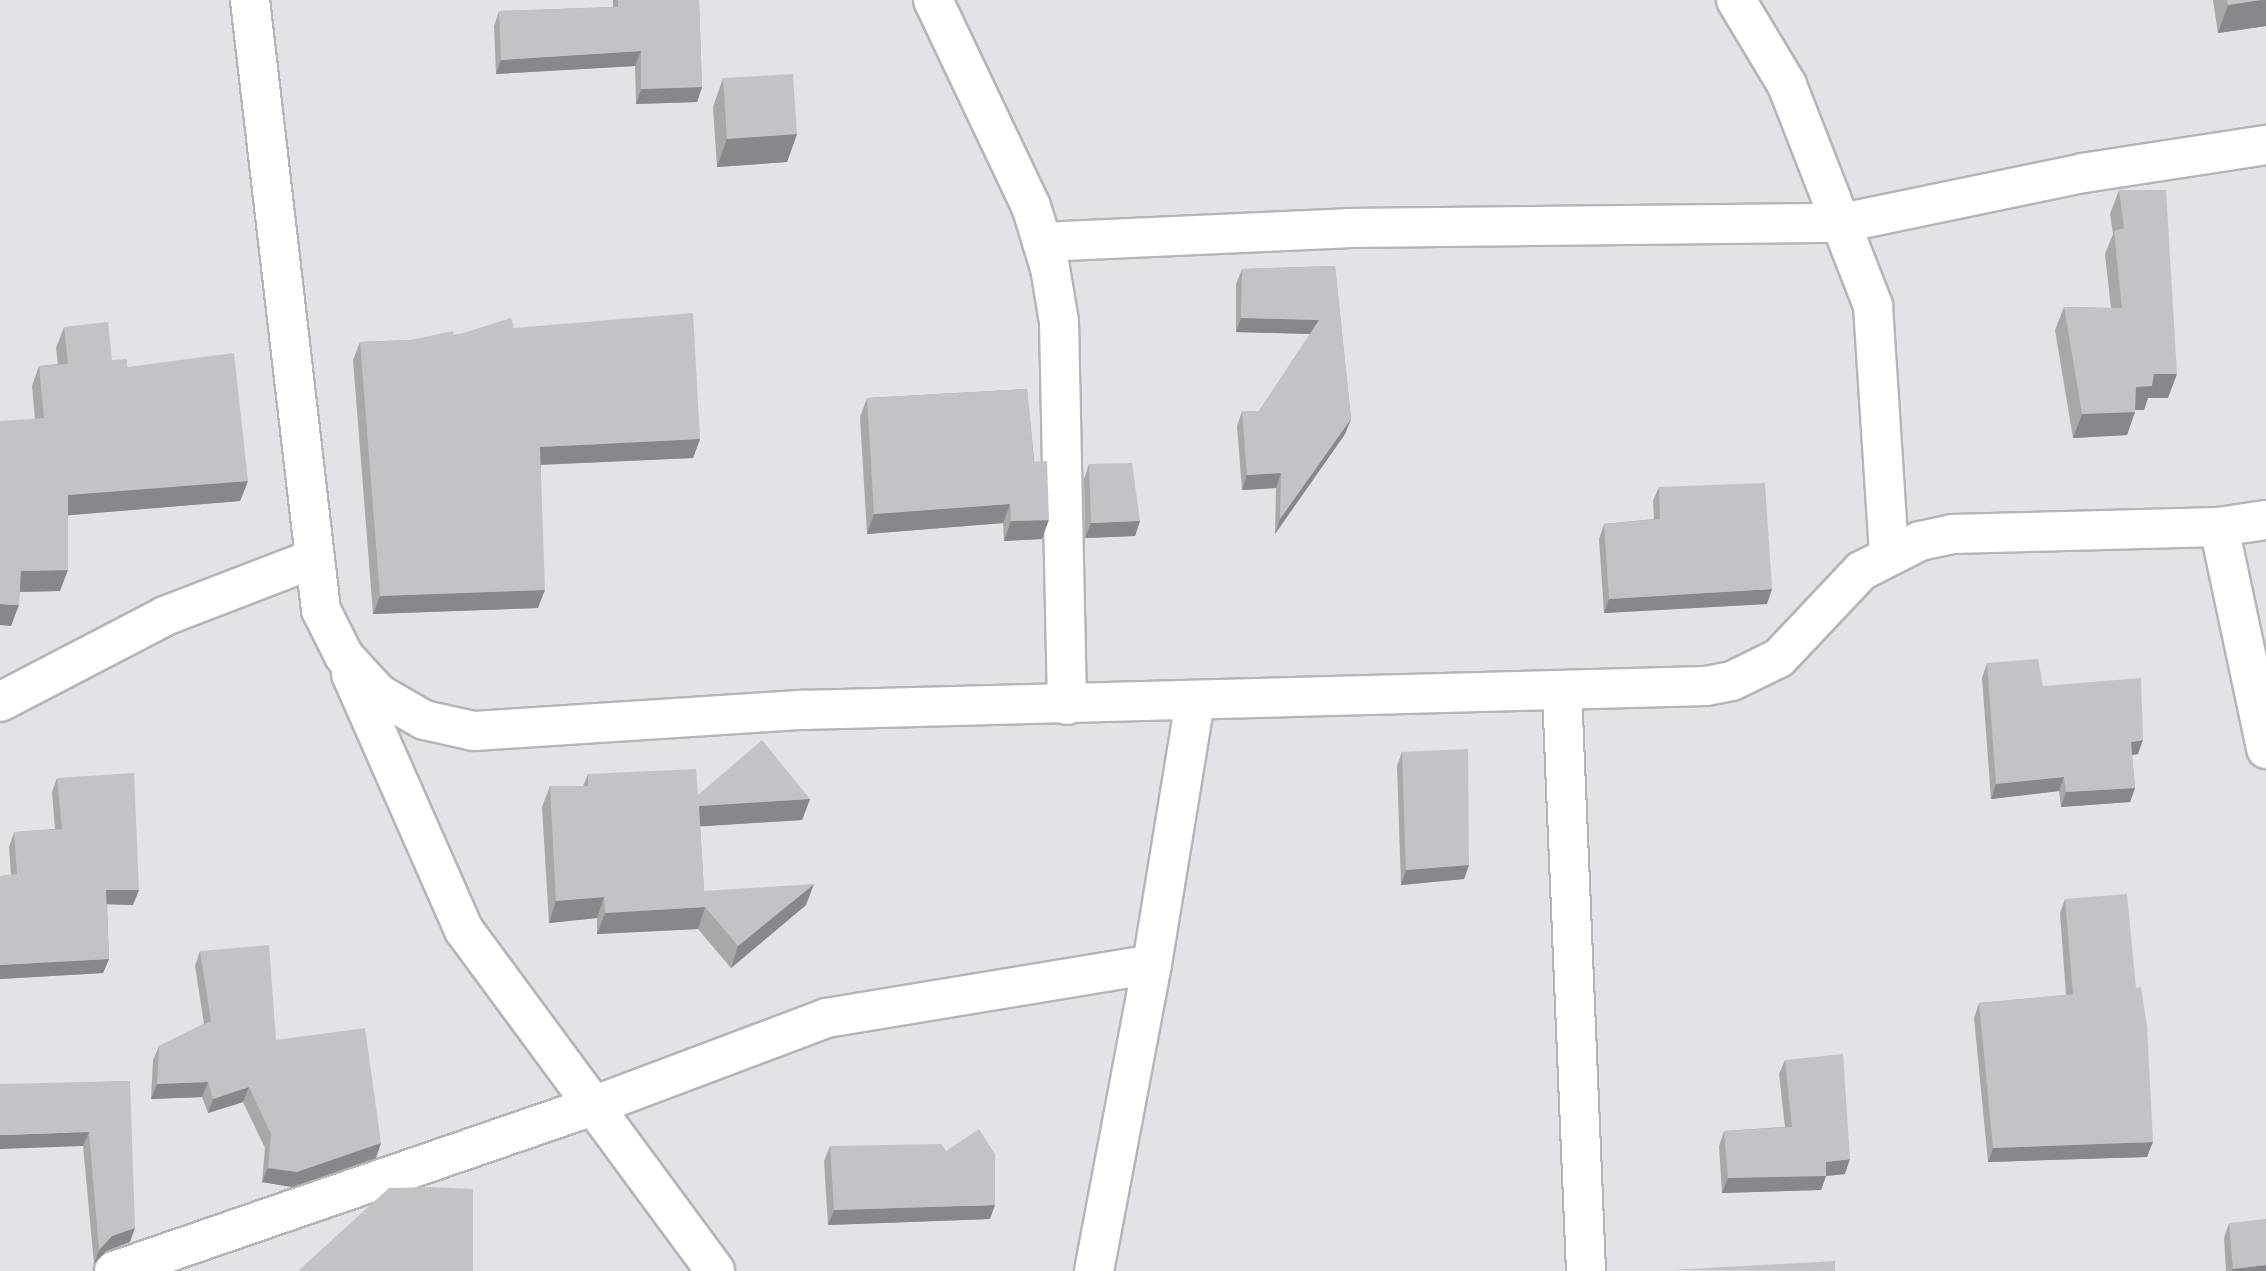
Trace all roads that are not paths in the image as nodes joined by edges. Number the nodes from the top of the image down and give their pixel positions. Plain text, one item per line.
1 (250, 0) edge
2 (933, 0) edge
3 (1736, 0) edge
4 (2266, 145) edge
5 (1842, 223) junction
6 (1042, 242) junction
7 (2266, 520) edge
8 (2219, 527) junction
9 (1889, 554) junction
10 (313, 559) junction
11 (344, 656) junction
12 (1562, 691) junction
13 (0, 702) edge
14 (1195, 702) junction
15 (1067, 705) junction
16 (2266, 749) edge
17 (1152, 964) junction
18 (590, 1107) junction
19 (114, 1271) edge
20 (715, 1271) edge
21 (1094, 1271) edge
22 (1586, 1271) edge

1 - 10 street
2 - 6 street
3 - 5 street
4 - 5 street
5 - 6 street
5 - 9 street
6 - 15 street
7 - 8 street
8 - 9 street
8 - 16 street
9 - 12 street
10 - 11 street
10 - 13 street
11 - 15 street
11 - 18 street
12 - 14 street
12 - 22 street
14 - 15 street
14 - 17 street
17 - 18 street
17 - 21 street
18 - 19 street
18 - 20 street

